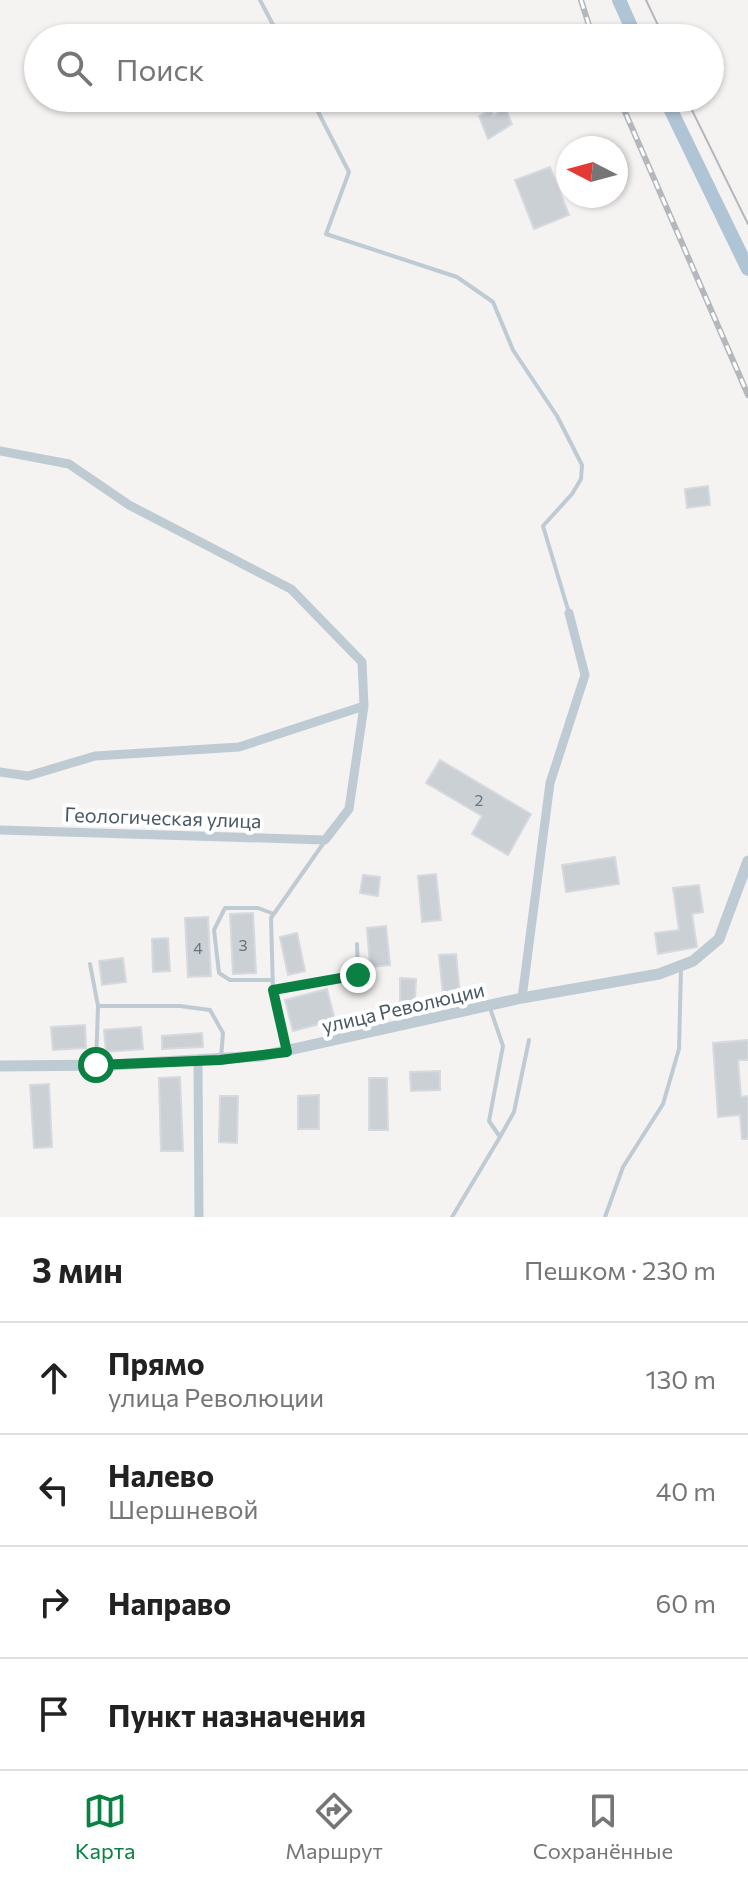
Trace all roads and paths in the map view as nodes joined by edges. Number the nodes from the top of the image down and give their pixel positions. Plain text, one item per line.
1 (260, 0) edge
2 (619, 0) edge
3 (273, 24) edge
4 (630, 24) edge
5 (318, 112) edge
6 (672, 112) edge
7 (748, 269) edge
8 (0, 451) edge
9 (569, 613) joint
10 (364, 706) junction
11 (0, 772) edge
12 (0, 830) edge
13 (325, 840) junction
14 (748, 861) edge
15 (274, 914) junction
16 (357, 944) dead end
17 (90, 964) dead end
18 (681, 967) junction
19 (273, 980) junction
20 (273, 990) junction
21 (522, 998) junction
22 (98, 1006) junction
23 (490, 1006) junction
24 (529, 1040) dead end
25 (287, 1052) junction
26 (220, 1060) junction
27 (198, 1061) junction
28 (96, 1065) junction
29 (0, 1066) edge
30 (500, 1137) junction
31 (199, 1217) edge
32 (452, 1217) edge
33 (605, 1217) edge

1 - 3 lane
2 - 4 main road
5 - 9 lane
6 - 7 main road
8 - 10 street
9 - 21 street
10 - 11 street
10 - 13 street
12 - 13 street, Геологическая улица
13 - 15 lane
14 - 18 street, улица Революции
15 - 19 lane
15 - 19 lane
16 - 20 lane
17 - 22 lane
18 - 21 street, улица Революции
18 - 33 lane
19 - 20 lane
20 - 25 lane
21 - 23 street, улица Революции
22 - 26 lane
22 - 28 lane
23 - 25 street, улица Революции
23 - 30 lane
24 - 30 lane
25 - 26 street, улица Революции
26 - 27 street, улица Революции
27 - 28 street, улица Революции
27 - 31 street
28 - 29 street, улица Революции
30 - 32 lane

